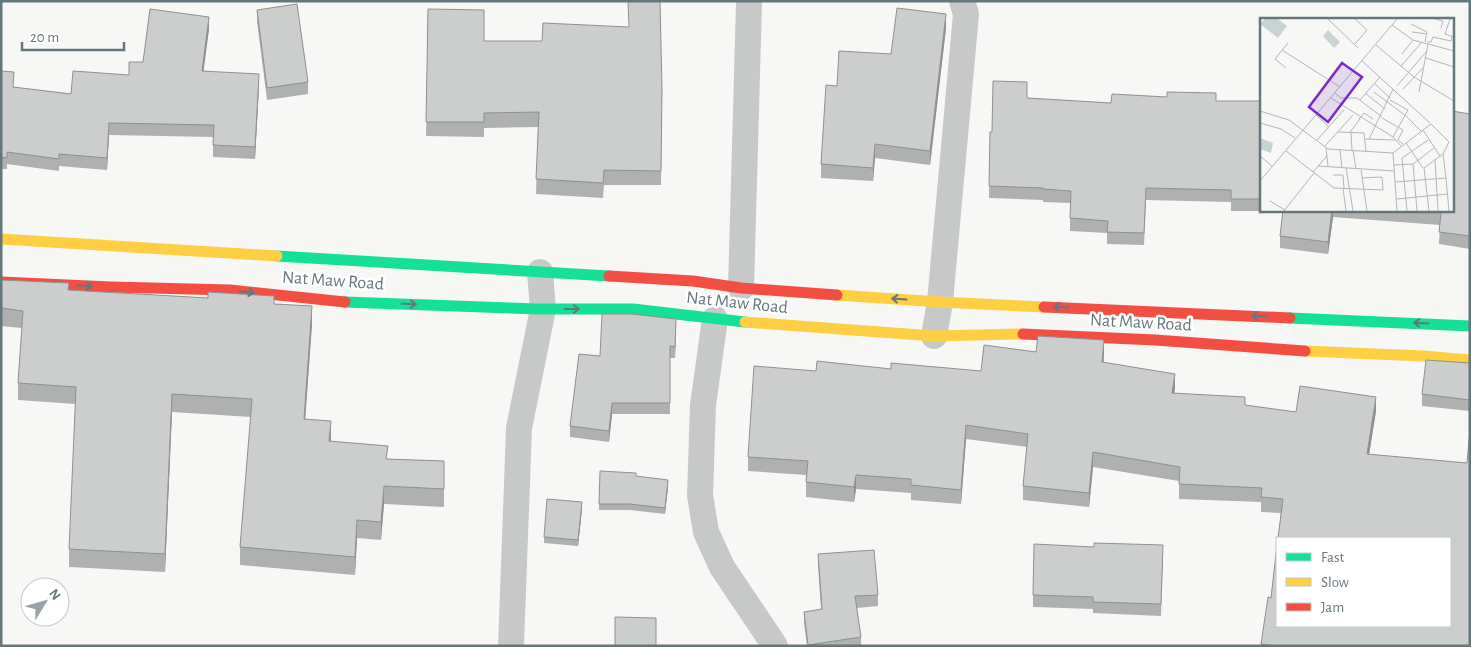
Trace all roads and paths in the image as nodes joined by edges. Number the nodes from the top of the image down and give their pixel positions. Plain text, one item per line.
1 (962, 1) edge
2 (749, 2) dead end
3 (1, 240) edge
4 (540, 272) junction
5 (1, 282) edge
6 (741, 288) junction
7 (940, 302) junction
8 (543, 309) junction
9 (715, 318) junction
10 (1470, 326) edge
11 (934, 336) junction
12 (1470, 360) edge
13 (512, 646) edge
14 (775, 646) edge

1 - 7 street
2 - 6 street
3 - 4 main road, Nat Maw Road
4 - 6 main road, Nat Maw Road
4 - 8 street
5 -> 8 main road, Nat Maw Road
7 -> 6 main road, Nat Maw Road
10 -> 7 main road, Nat Maw Road
7 - 11 street
8 -> 9 main road, Nat Maw Road
8 - 13 street
9 - 11 main road, Nat Maw Road
9 - 14 street
11 - 12 main road, Nat Maw Road

